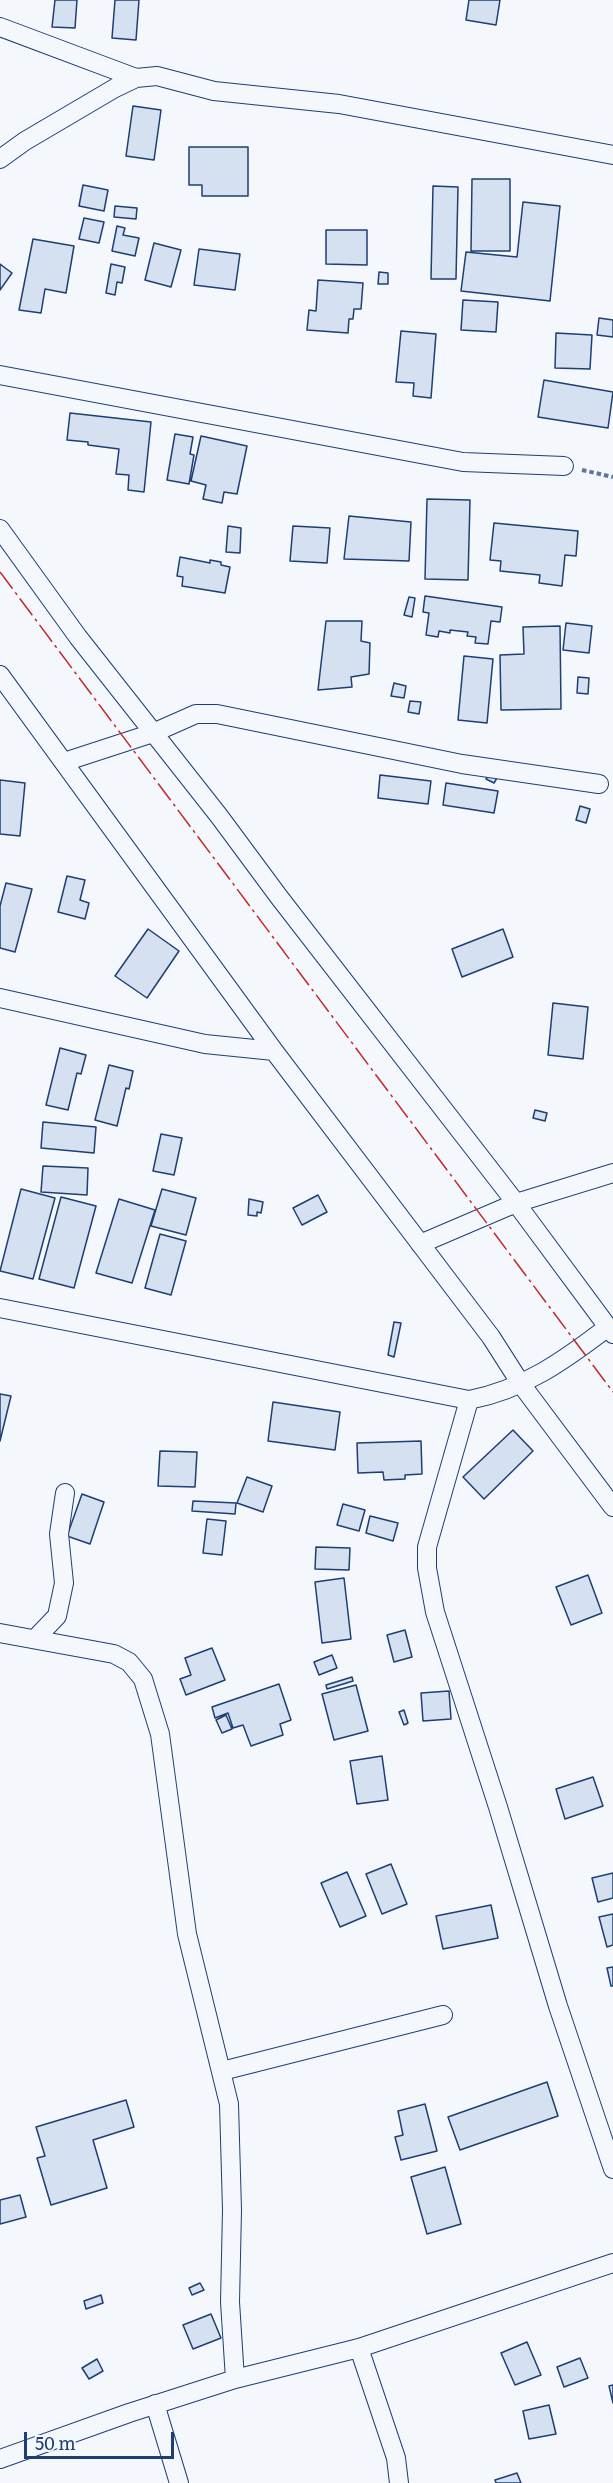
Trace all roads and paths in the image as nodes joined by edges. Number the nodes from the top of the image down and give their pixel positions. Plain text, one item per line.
1 (0, 27) edge
2 (136, 78) junction
3 (613, 155) edge
4 (0, 159) edge
5 (0, 375) edge
6 (564, 466) joint
7 (613, 477) edge
8 (0, 529) edge
9 (0, 675) edge
10 (153, 733) junction
11 (64, 762) junction
12 (599, 784) dead end
13 (0, 998) edge
14 (274, 1051) junction
15 (613, 1173) edge
16 (516, 1203) junction
17 (420, 1244) junction
18 (0, 1308) edge
19 (610, 1331) edge
20 (521, 1384) junction
21 (469, 1400) junction
22 (65, 1493) dead end
23 (613, 1507) edge
24 (0, 1633) edge
25 (35, 1639) junction
26 (443, 2015) dead end
27 (222, 2071) junction
28 (613, 2169) edge
29 (613, 2264) edge
30 (359, 2348) junction
31 (236, 2379) junction
32 (155, 2404) junction
33 (0, 2459) edge
34 (179, 2483) edge
35 (399, 2483) edge

1 - 2 street
2 - 3 street
2 - 4 street
5 - 6 street
6 - 7 path
8 - 10 street
9 - 11 street
10 - 11 street
10 - 12 street
10 - 16 street
11 - 14 street
13 - 14 street
14 - 17 street
15 - 16 street
16 - 17 street
16 - 19 street
17 - 20 street
18 - 21 street
19 - 20 street
20 - 21 street
20 - 23 street
21 - 28 street
22 - 25 street
24 - 25 street
25 - 27 street
26 - 27 street
27 - 31 street
29 - 30 street
30 - 31 street
30 - 35 street
31 - 32 street
32 - 33 street
32 - 34 street

